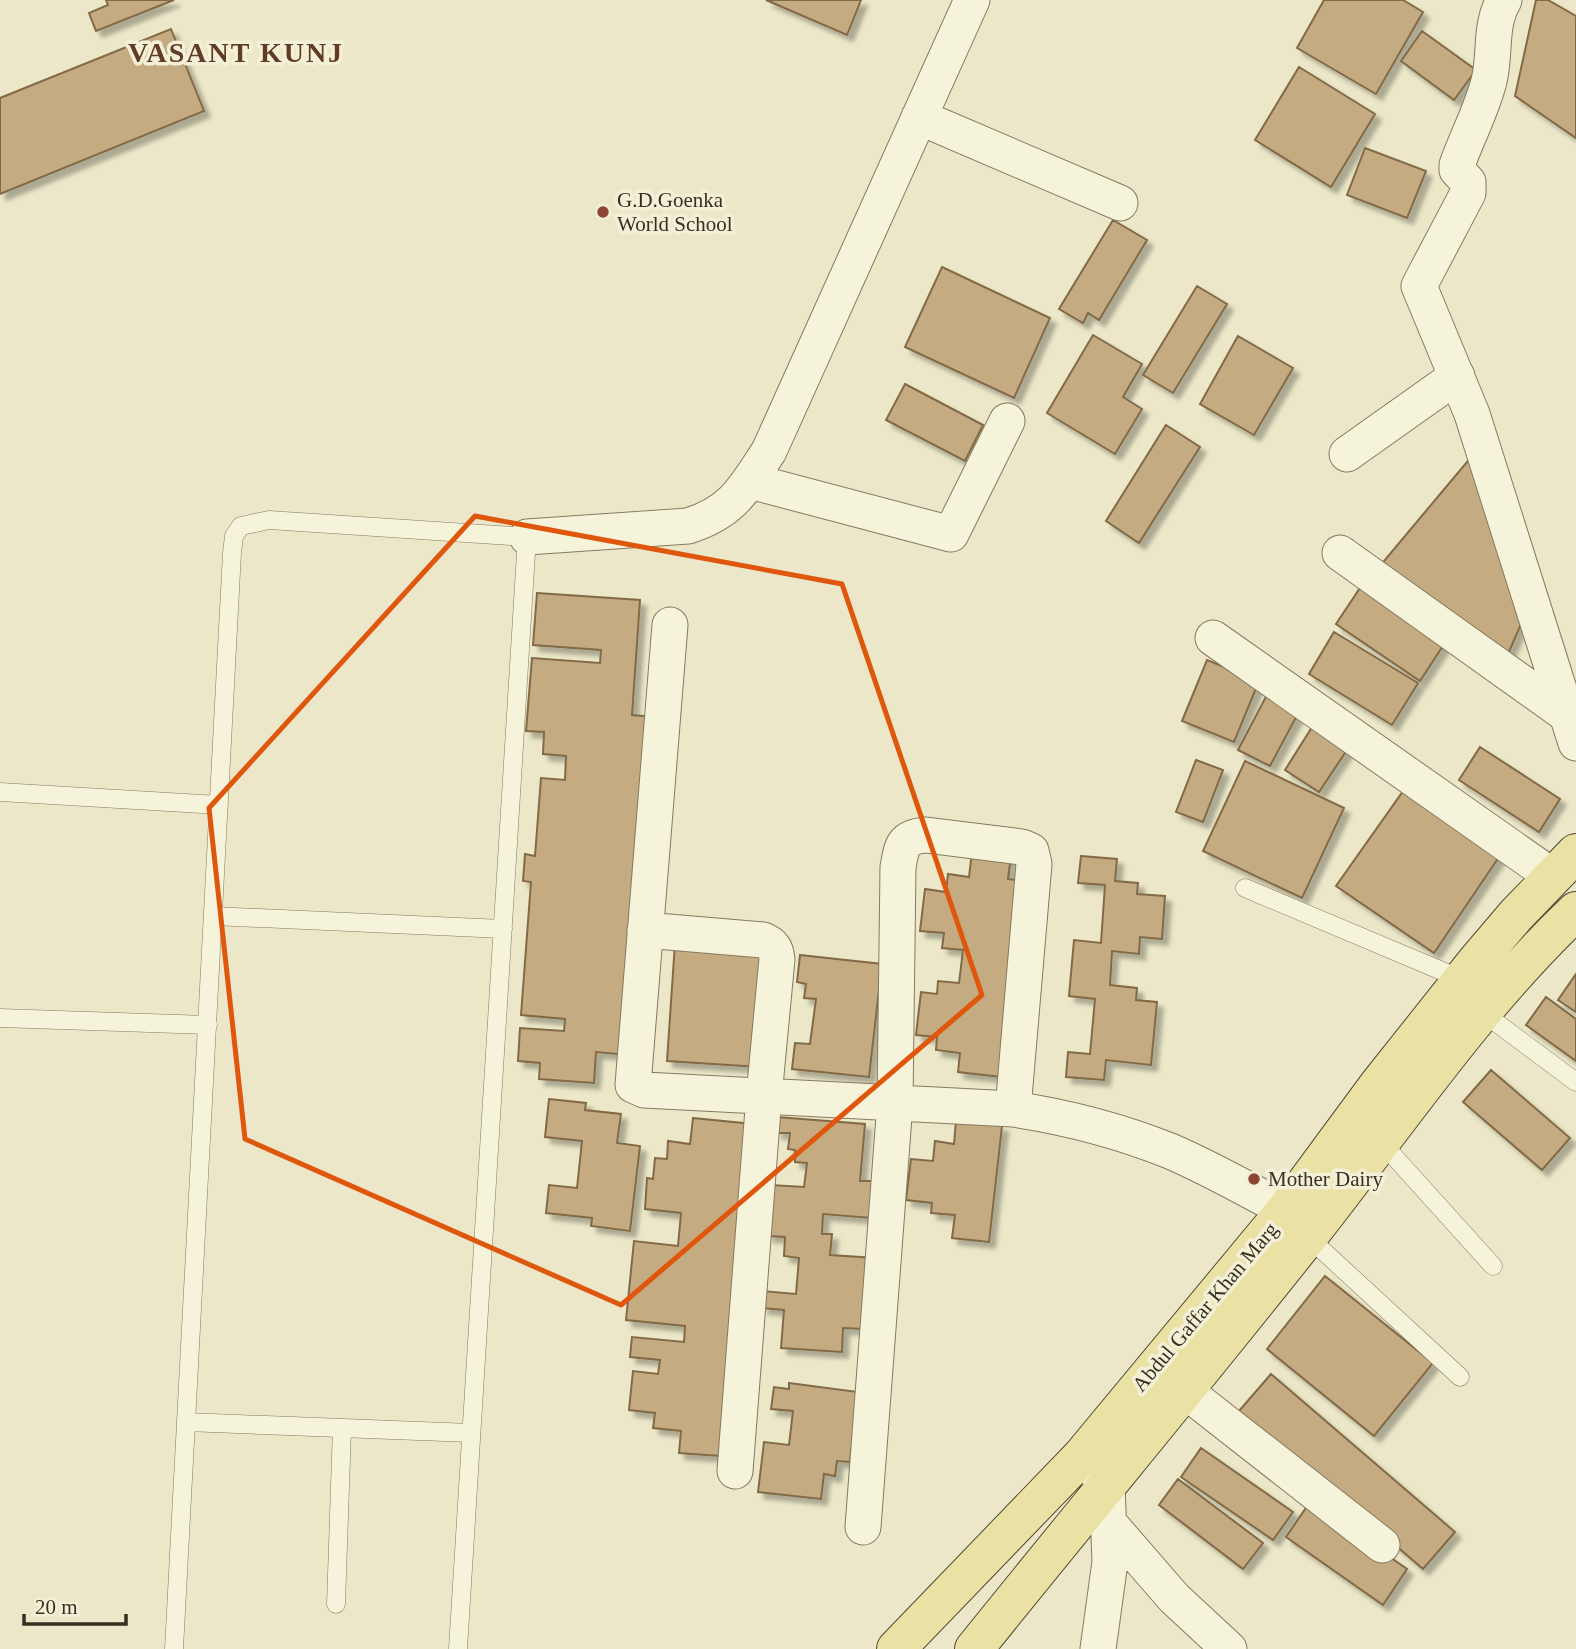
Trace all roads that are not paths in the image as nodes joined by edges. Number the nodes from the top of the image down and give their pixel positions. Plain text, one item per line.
1 (972, 0) edge
2 (1504, 0) edge
3 (919, 117) junction
4 (1120, 203) dead end
5 (1457, 376) junction
6 (1007, 421) dead end
7 (1347, 454) dead end
8 (750, 481) junction
9 (527, 537) junction
10 (1340, 553) dead end
11 (670, 625) dead end
12 (1213, 638) dead end
13 (1572, 729) edge
14 (0, 792) edge
15 (219, 805) junction
16 (1564, 864) edge
17 (1245, 888) dead end
18 (1576, 911) edge
19 (213, 916) junction
20 (503, 929) junction
21 (645, 930) junction
22 (1461, 979) junction
23 (1482, 1013) junction
24 (0, 1018) edge
25 (208, 1025) junction
26 (1576, 1082) edge
27 (764, 1096) junction
28 (895, 1103) junction
29 (1013, 1109) junction
30 (1381, 1142) junction
31 (1297, 1223) junction
32 (1493, 1266) dead end
33 (1460, 1377) dead end
34 (1184, 1390) junction
35 (186, 1422) junction
36 (342, 1428) junction
37 (471, 1433) junction
38 (1082, 1456) junction
39 (735, 1471) dead end
40 (1107, 1485) junction
41 (1109, 1523) junction
42 (863, 1527) dead end
43 (1382, 1545) dead end
44 (336, 1604) dead end
45 (174, 1649) edge
46 (458, 1649) edge
47 (896, 1649) edge
48 (974, 1649) edge
49 (1098, 1649) edge
50 (1229, 1649) edge

1 - 3 street
2 - 5 street
3 - 4 street
3 - 8 street
5 - 7 street
5 - 13 street
6 - 8 street
8 - 9 street
9 - 15 lane
9 - 20 lane
10 - 13 street
11 - 21 street
12 - 16 street
14 - 15 lane
15 - 19 lane
16 - 22 main road, Abdul Gaffar Khan Marg
17 - 22 lane
18 - 23 main road, Abdul Gaffar Khan Marg
19 - 20 lane
19 - 25 lane
20 - 37 lane
21 - 27 street
21 - 27 street
22 - 31 main road, Abdul Gaffar Khan Marg
23 - 26 lane
23 - 30 main road, Abdul Gaffar Khan Marg
24 - 25 lane
25 - 35 lane
27 - 28 street
27 - 39 street
28 - 29 street
28 - 29 street
28 - 42 street
29 - 31 street
30 - 31 main road, Abdul Gaffar Khan Marg
30 - 32 lane
31 - 33 lane
31 - 34 main road, Abdul Gaffar Khan Marg
31 - 38 main road, Abdul Gaffar Khan Marg
34 - 40 main road, Abdul Gaffar Khan Marg
34 - 43 street
35 - 36 lane
35 - 45 lane
36 - 37 lane
36 - 44 lane
37 - 46 lane
38 - 40 street
38 - 47 main road, Abdul Gaffar Khan Marg
40 - 41 street
40 - 48 main road, Abdul Gaffar Khan Marg
41 - 49 street
41 - 50 street

